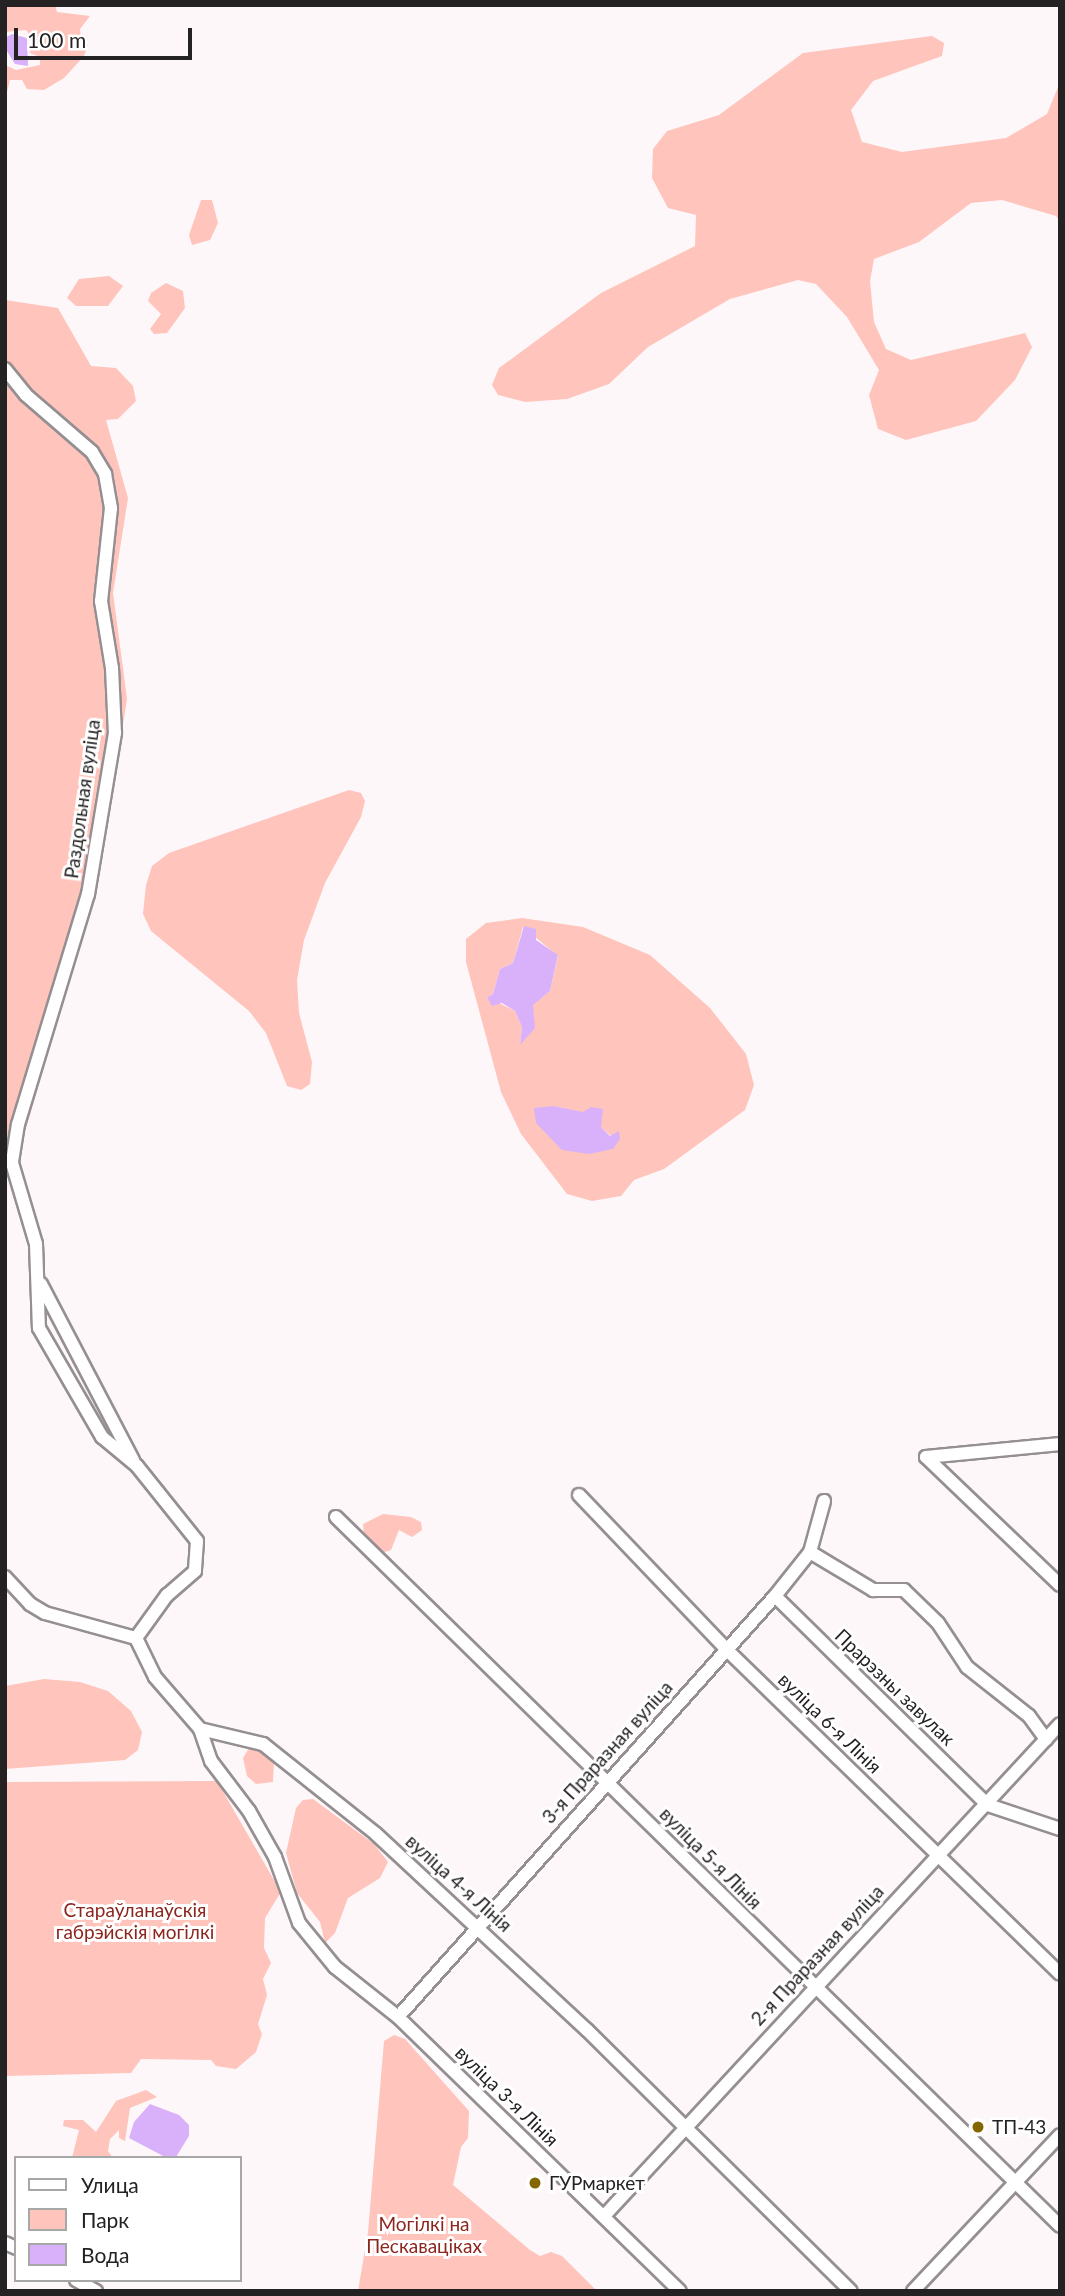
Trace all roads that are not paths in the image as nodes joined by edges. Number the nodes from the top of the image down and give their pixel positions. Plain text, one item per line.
1 (5, 369) edge
2 (41, 1284) junction
3 (1060, 1444) edge
4 (136, 1466) junction
5 (579, 1495) dead end
6 (824, 1501) dead end
7 (336, 1517) dead end
8 (810, 1552) junction
9 (5, 1577) edge
10 (1060, 1585) edge
11 (775, 1596) junction
12 (136, 1638) junction
13 (725, 1648) junction
14 (1060, 1724) edge
15 (200, 1729) junction
16 (1046, 1739) junction
17 (608, 1783) junction
18 (988, 1805) junction
19 (1060, 1829) edge
20 (939, 1854) junction
21 (477, 1925) junction
22 (1060, 1974) edge
23 (813, 1986) junction
24 (398, 2017) junction
25 (684, 2128) junction
26 (1060, 2135) edge
27 (1014, 2182) junction
28 (605, 2215) junction
29 (1060, 2226) edge
30 (80, 2282) edge
31 (96, 2291) edge
32 (680, 2291) edge
33 (851, 2291) edge
34 (913, 2291) edge

1 - 2 street, Раздольная вуліца
2 - 4 street
2 - 4 street
3 - 10 street
4 - 12 street
5 - 13 street, вуліца 6-я Лінія
6 - 8 street, 3-я Праразная вуліца
7 - 17 street, вуліца 5-я Лінія
8 - 11 street, 3-я Праразная вуліца
8 - 16 street
9 - 12 street
11 - 13 street, 3-я Праразная вуліца
11 - 18 street, Прарэзны завулак
12 - 15 street
13 - 17 street, 3-я Праразная вуліца
13 - 20 street, вуліца 6-я Лінія
14 - 16 street, 2-я Праразная вуліца
15 - 21 street, вуліца 4-я Лінія
15 - 24 street, вуліца 3-я Лінія
16 - 18 street, 2-я Праразная вуліца
17 - 21 street, 3-я Праразная вуліца
17 - 23 street, вуліца 5-я Лінія
18 - 19 street
18 - 20 street, 2-я Праразная вуліца
20 - 22 street, вуліца 6-я Лінія
20 - 23 street, 2-я Праразная вуліца
21 - 24 street, 3-я Праразная вуліца
21 - 25 street, вуліца 4-я Лінія
23 - 25 street, 2-я Праразная вуліца
23 - 27 street, вуліца 5-я Лінія
24 - 28 street, вуліца 3-я Лінія
25 - 28 street, 2-я Праразная вуліца
25 - 33 street, вуліца 4-я Лінія
26 - 27 street
27 - 29 street, вуліца 5-я Лінія
27 - 34 street
28 - 32 street, вуліца 3-я Лінія
30 - 31 street

